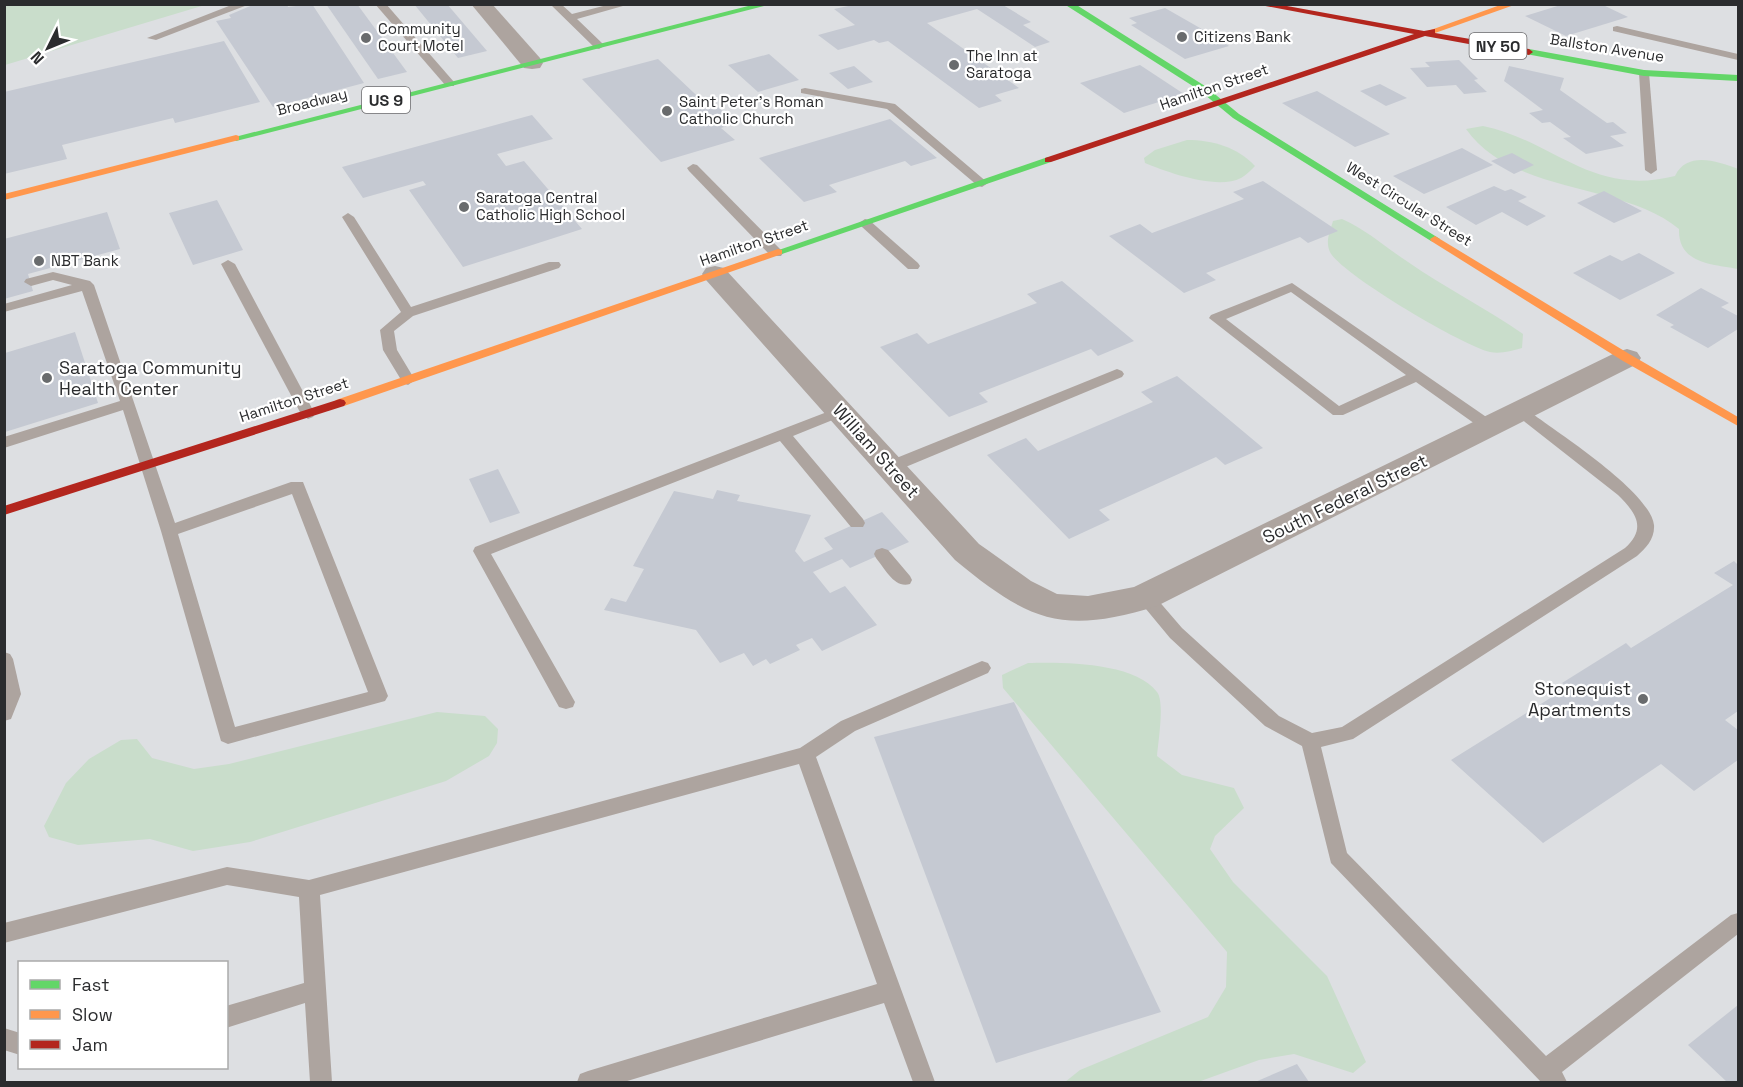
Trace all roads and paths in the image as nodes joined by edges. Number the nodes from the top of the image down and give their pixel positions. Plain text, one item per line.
1 (245, 4) edge
2 (380, 4) edge
3 (481, 4) edge
4 (555, 4) edge
5 (625, 4) edge
6 (768, 4) edge
7 (1068, 4) edge
8 (1259, 4) edge
9 (1480, 4) edge
10 (1513, 4) edge
11 (1493, 11) junction
12 (570, 18) junction
13 (1617, 29) dead end
14 (1425, 32) junction
15 (152, 38) dead end
16 (599, 46) junction
17 (1738, 57) edge
18 (532, 63) junction
19 (1644, 73) junction
20 (1738, 78) edge
21 (450, 84) junction
22 (805, 91) dead end
23 (1218, 101) junction
24 (693, 168) dead end
25 (1651, 170) dead end
26 (982, 183) junction
27 (4, 197) edge
28 (348, 217) dead end
29 (865, 223) junction
30 (776, 254) junction
31 (228, 264) dead end
32 (554, 265) dead end
33 (913, 266) dead end
34 (715, 274) junction
35 (31, 282) dead end
36 (87, 285) junction
37 (4, 308) edge
38 (408, 313) junction
39 (1627, 358) junction
40 (1118, 374) dead end
41 (1418, 375) junction
42 (408, 380) junction
43 (128, 403) junction
44 (840, 412) junction
45 (1521, 412) junction
46 (308, 414) junction
47 (1738, 422) edge
48 (1491, 427) junction
49 (784, 435) junction
50 (4, 442) edge
51 (147, 465) junction
52 (890, 467) junction
53 (4, 511) edge
54 (857, 523) dead end
55 (169, 531) junction
56 (882, 554) dead end
57 (903, 580) dead end
58 (1145, 597) junction
59 (1054, 606) joint
60 (4, 659) edge
61 (982, 668) dead end
62 (566, 702) dead end
63 (4, 714) edge
64 (1310, 741) junction
65 (806, 754) junction
66 (309, 889) junction
67 (1738, 922) edge
68 (4, 933) edge
69 (315, 990) junction
70 (890, 991) junction
71 (228, 1016) edge
72 (1550, 1077) edge
73 (321, 1083) edge
74 (588, 1083) edge
75 (924, 1083) edge

1 - 15 lane
2 - 21 lane
3 - 18 street
4 - 12 lane
5 - 12 lane
6 - 16 main road, Broadway / US 9
7 - 23 main road, West Circular Street
8 - 14 main road, Ballston Avenue / NY 50
9 - 11 lane
10 - 11 main road, Hamilton Street
11 - 14 main road, Hamilton Street
12 - 16 lane
13 - 17 lane
14 - 19 main road, Ballston Avenue / NY 50
14 - 23 main road, Hamilton Street
16 - 18 main road, Broadway / US 9
18 - 21 main road, Broadway / US 9
19 - 20 main road, Ballston Avenue / NY 50
19 - 25 lane
21 - 27 main road, Broadway / US 9
22 - 26 lane
23 - 26 main road, Hamilton Street
23 - 39 main road, West Circular Street
24 - 30 lane
26 - 29 main road, Hamilton Street
28 - 38 lane
29 - 30 main road, Hamilton Street
29 - 33 lane
30 - 34 main road, Hamilton Street
31 - 46 lane
32 - 38 lane
34 - 42 main road, Hamilton Street
34 - 44 street, William Street
35 - 36 lane
36 - 37 lane
36 - 43 lane
38 - 42 lane
39 - 45 street, South Federal Street
39 - 47 main road, West Circular Street
40 - 52 lane
41 - 41 lane
41 - 48 lane
42 - 46 main road, Hamilton Street
43 - 50 lane
43 - 51 lane
44 - 49 lane
44 - 52 street, William Street
45 - 48 street, South Federal Street
45 - 64 lane
46 - 51 main road, Hamilton Street
48 - 58 street, South Federal Street
49 - 54 lane
49 - 62 lane
51 - 53 main road, Hamilton Street
51 - 55 lane
52 - 59 street, William Street
55 - 55 lane
56 - 57 lane
58 - 59 street, South Federal Street
58 - 64 lane
60 - 63 lane
61 - 65 lane
64 - 72 lane
65 - 66 lane
65 - 70 lane
66 - 68 lane
66 - 69 lane
67 - 72 lane
69 - 71 lane
69 - 73 lane
70 - 74 lane
70 - 75 lane

